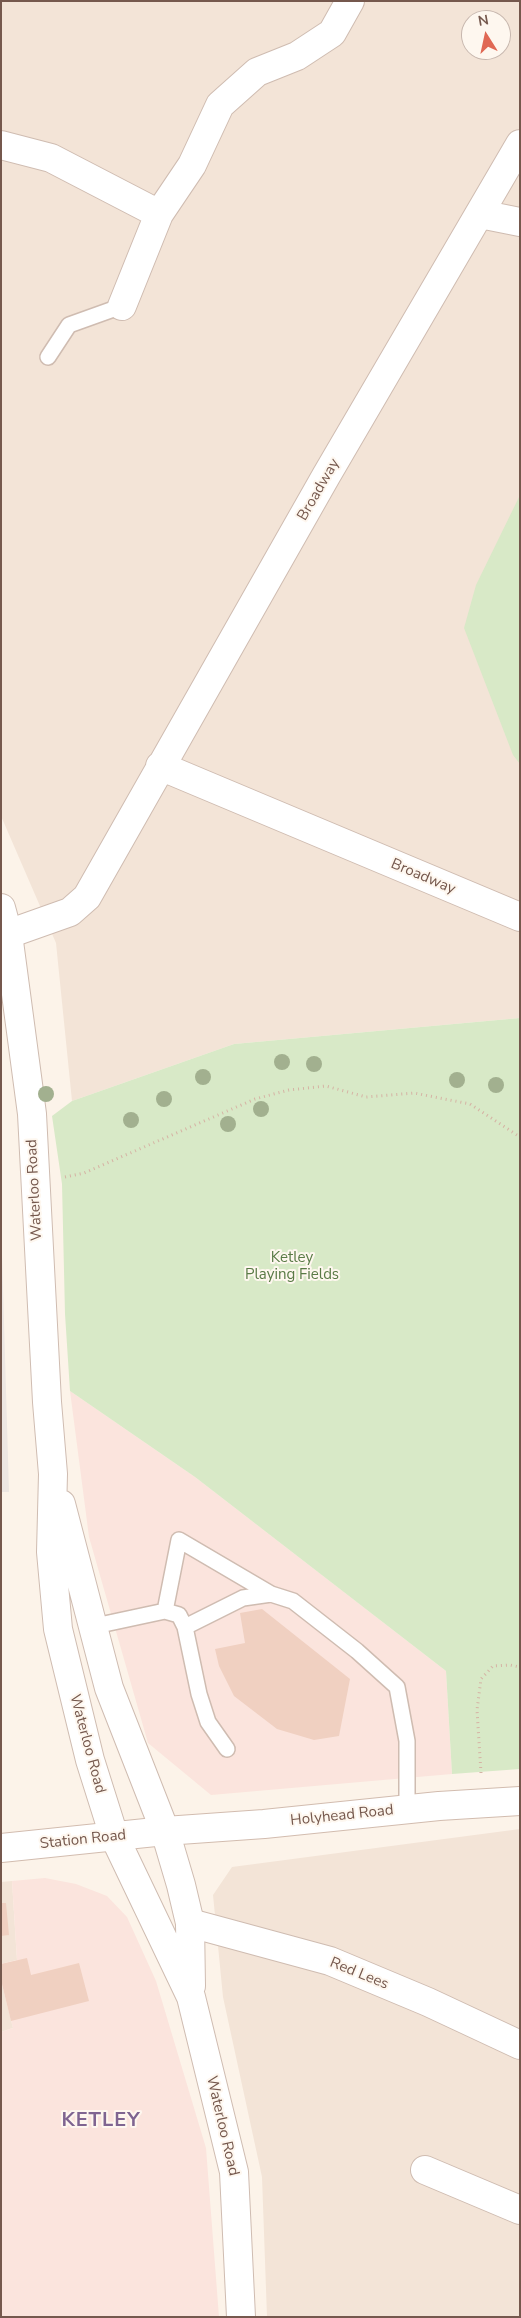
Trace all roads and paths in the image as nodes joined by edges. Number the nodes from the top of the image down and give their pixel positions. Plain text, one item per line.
1 (350, 1) edge
2 (520, 144) edge
3 (1, 145) edge
4 (159, 214) junction
5 (480, 214) junction
6 (520, 222) edge
7 (122, 306) joint
8 (48, 357) dead end
9 (160, 766) junction
10 (520, 917) edge
11 (4, 921) edge
12 (520, 1137) edge
13 (34, 1185) junction
14 (53, 1474) junction
15 (271, 1594) junction
16 (165, 1611) junction
17 (95, 1626) junction
18 (185, 1627) junction
19 (520, 1667) edge
20 (227, 1749) dead end
21 (520, 1801) edge
22 (483, 1803) junction
23 (407, 1809) junction
24 (165, 1831) junction
25 (114, 1836) junction
26 (1, 1848) edge
27 (190, 1923) junction
28 (191, 1997) junction
29 (520, 2045) edge
30 (425, 2170) dead end
31 (520, 2210) edge
32 (241, 2317) edge

1 - 4 street
2 - 5 street, Broadway
3 - 4 street
4 - 7 street
5 - 6 street
5 - 9 street, Broadway
7 - 8 lane
9 - 10 street, Broadway
9 - 11 street, Broadway
11 - 13 street, Waterloo Road
12 - 13 path
13 - 14 street, Waterloo Road
14 - 17 street, Waterloo Road
14 - 25 street, Waterloo Road
15 - 16 lane
15 - 18 lane
15 - 23 lane
16 - 17 lane
16 - 18 lane
17 - 24 street, Waterloo Road
18 - 20 lane
19 - 22 path
21 - 22 street, Holyhead Road
22 - 23 street, Holyhead Road
23 - 24 street, Holyhead Road
24 - 25 street, Station Road
24 - 27 street, Waterloo Road
25 - 26 street, Station Road
25 - 28 street, Waterloo Road
27 - 28 street, Waterloo Road
27 - 29 street, Red Lees
28 - 32 street, Waterloo Road
30 - 31 street

